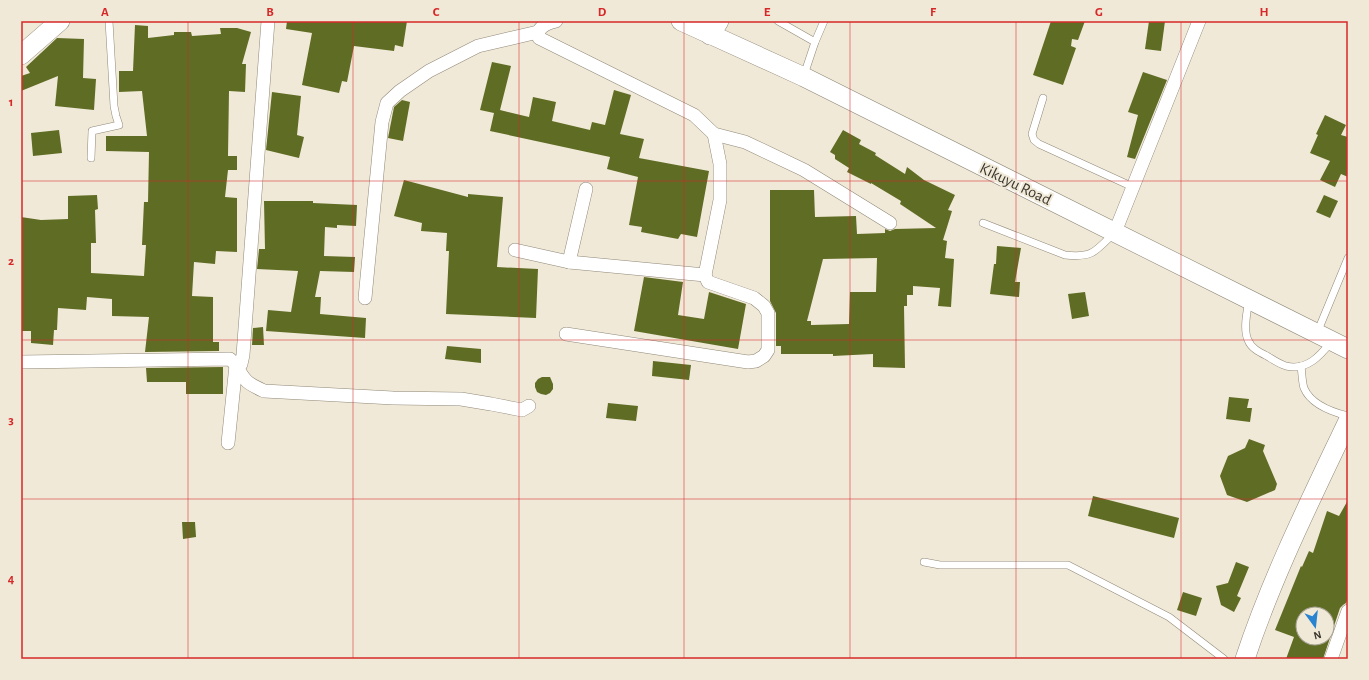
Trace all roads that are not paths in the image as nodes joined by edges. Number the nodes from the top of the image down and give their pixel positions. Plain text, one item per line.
1 (60, 21) edge
2 (109, 21) edge
3 (268, 21) edge
4 (556, 21) edge
5 (681, 21) edge
6 (778, 21) edge
7 (824, 21) edge
8 (1199, 21) edge
9 (715, 28) edge
10 (538, 32) junction
11 (21, 40) edge
12 (40, 40) junction
13 (816, 42) junction
14 (21, 55) edge
15 (804, 77) junction
16 (1043, 98) dead end
17 (714, 134) junction
18 (91, 158) dead end
19 (1133, 187) junction
20 (586, 190) dead end
21 (890, 223) dead end
22 (983, 223) dead end
23 (1115, 232) junction
24 (515, 250) dead end
25 (1348, 258) edge
26 (569, 262) junction
27 (705, 275) junction
28 (366, 298) dead end
29 (1249, 299) junction
30 (566, 334) dead end
31 (1332, 341) edge
32 (21, 362) edge
33 (236, 366) junction
34 (1300, 366) junction
35 (528, 406) dead end
36 (1348, 416) edge
37 (1348, 421) edge
38 (228, 443) dead end
39 (924, 562) dead end
40 (1348, 611) edge
41 (1224, 659) edge
42 (1244, 659) edge
43 (1331, 659) edge

1 - 12 main road
2 - 18 lane
3 - 33 street
4 - 10 street
5 - 9 main road, Kikuyu Road
6 - 13 lane
7 - 13 lane
8 - 19 street
9 - 15 main road, Kikuyu Road
10 - 17 street
10 - 28 street
11 - 12 street
12 - 14 main road
13 - 15 lane
15 - 23 main road, Kikuyu Road
16 - 19 lane
17 - 21 street
17 - 27 street
19 - 23 street
20 - 26 street
22 - 23 lane
23 - 29 main road, Kikuyu Road
24 - 26 street
25 - 31 lane
26 - 27 street
27 - 30 street
29 - 31 main road, Kikuyu Road
29 - 34 lane
31 - 34 lane
32 - 33 street
33 - 35 street
33 - 38 street
34 - 36 lane
37 - 42 main road
39 - 41 lane
40 - 43 street

